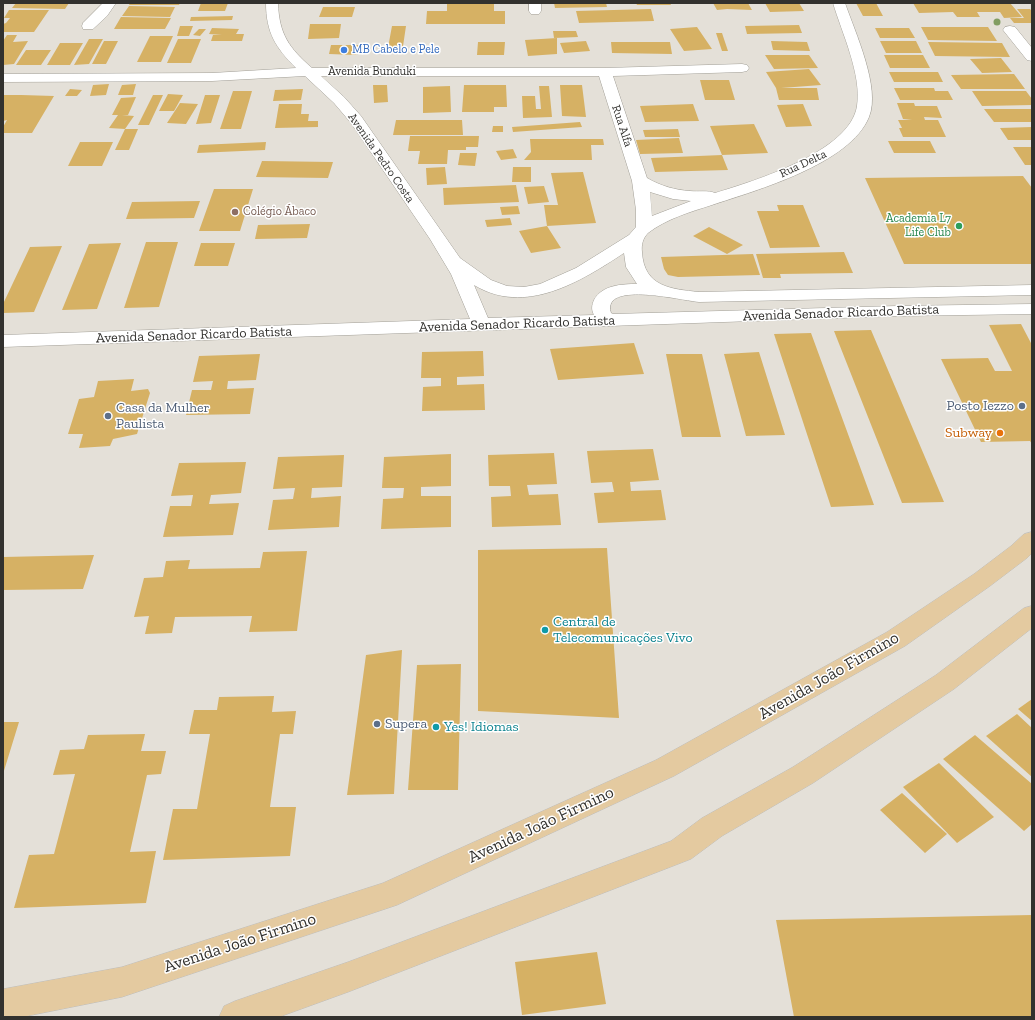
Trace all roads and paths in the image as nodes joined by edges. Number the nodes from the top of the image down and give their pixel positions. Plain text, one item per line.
1 (110, 3) edge
2 (272, 3) edge
3 (839, 3) edge
4 (88, 26) dead end
5 (1010, 30) dead end
6 (1032, 57) edge
7 (742, 68) dead end
8 (309, 72) junction
9 (605, 72) junction
10 (3, 78) edge
11 (640, 181) junction
12 (728, 195) junction
13 (639, 234) junction
14 (452, 258) junction
15 (1032, 290) edge
16 (665, 292) junction
17 (1032, 309) edge
18 (609, 320) junction
19 (481, 324) junction
20 (3, 341) edge
21 (1032, 540) edge
22 (1032, 615) edge
23 (3, 1005) edge
24 (235, 1017) edge

1 - 4 street
2 - 8 street, Avenida Pedro Costa
3 - 12 street, Rua Delta
5 - 6 street
7 - 9 street, Avenida Bunduki
8 - 9 street, Avenida Bunduki
8 - 10 street, Avenida Bunduki
8 - 14 street, Avenida Pedro Costa
9 - 11 street, Rua Alfa
11 - 12 street
11 - 13 street, Rua Alfa
12 - 13 street, Rua Delta
13 - 14 street, Rua Delta
13 - 16 street, Avenida Senador Ricardo Batista
14 - 19 street
15 - 16 street, Avenida Senador Ricardo Batista
16 - 18 street
17 - 18 street, Avenida Senador Ricardo Batista
18 - 19 street, Avenida Senador Ricardo Batista
19 - 20 street, Avenida Senador Ricardo Batista
21 - 23 main road, Avenida João Firmino
22 - 24 main road

